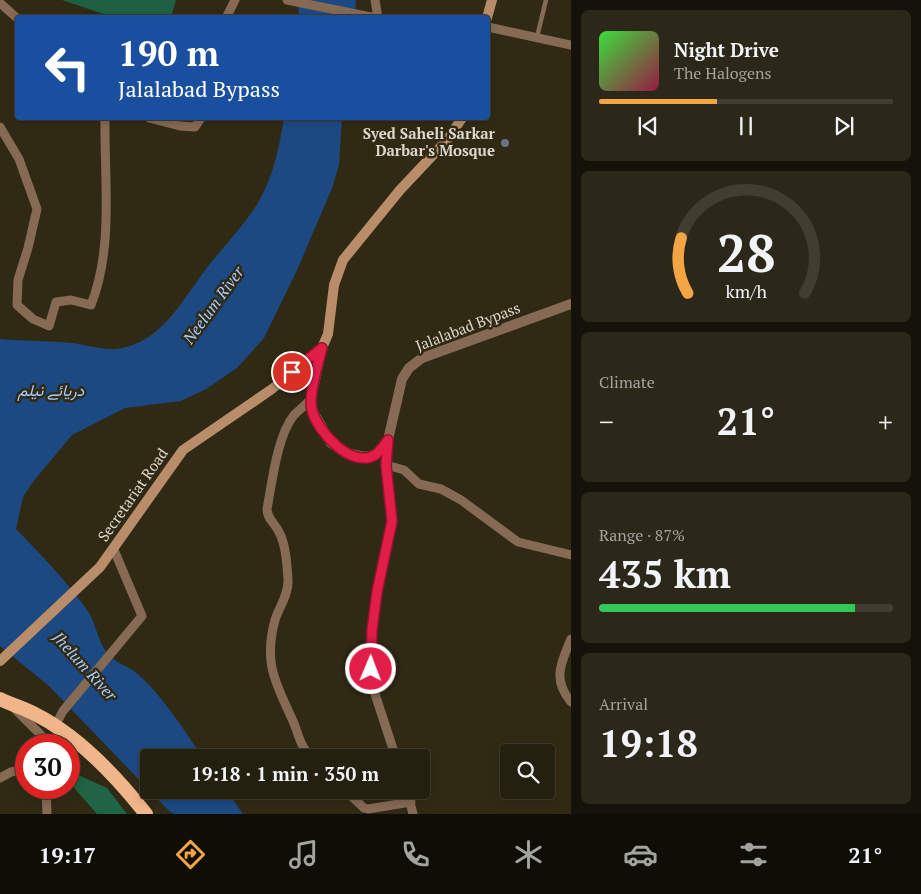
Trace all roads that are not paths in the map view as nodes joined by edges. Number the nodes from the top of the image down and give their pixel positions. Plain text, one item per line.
1 (235, 0) edge
2 (287, 0) edge
3 (375, 0) edge
4 (492, 0) edge
5 (546, 0) edge
6 (0, 2) edge
7 (228, 15) edge
8 (366, 15) edge
9 (376, 15) edge
10 (488, 15) edge
11 (15, 16) edge
12 (490, 26) edge
13 (537, 38) junction
14 (571, 44) edge
15 (105, 120) edge
16 (157, 120) edge
17 (200, 120) edge
18 (461, 120) edge
19 (0, 127) edge
20 (571, 304) edge
21 (322, 348) junction
22 (311, 399) junction
23 (388, 440) junction
24 (386, 465) junction
25 (114, 550) junction
26 (571, 555) edge
27 (571, 639) edge
28 (0, 661) edge
29 (5, 701) edge
30 (571, 702) edge
31 (55, 726) junction
32 (40, 734) edge
33 (305, 749) edge
34 (393, 749) edge
35 (15, 771) edge
36 (0, 778) edge
37 (46, 799) edge
38 (354, 799) edge
39 (410, 799) edge
40 (411, 802) junction
41 (47, 814) edge
42 (146, 814) edge
43 (413, 814) edge

1 - 7 street
2 - 8 street
3 - 9 street
4 - 10 main road
5 - 13 lane
6 - 11 street
12 - 13 street
13 - 14 street
15 - 19 street
16 - 17 street
18 - 21 main road
20 - 23 street, Jalalabad Bypass
21 - 22 street
21 - 25 main road, Secretariat Road
22 - 23 street
22 - 33 street
23 - 24 street
24 - 26 street
24 - 34 street
25 - 28 main road, Secretariat Road
25 - 31 street
27 - 30 street
29 - 31 highway
29 - 32 street
31 - 42 highway
35 - 36 street
37 - 41 street
38 - 40 street
39 - 40 street
40 - 43 street

